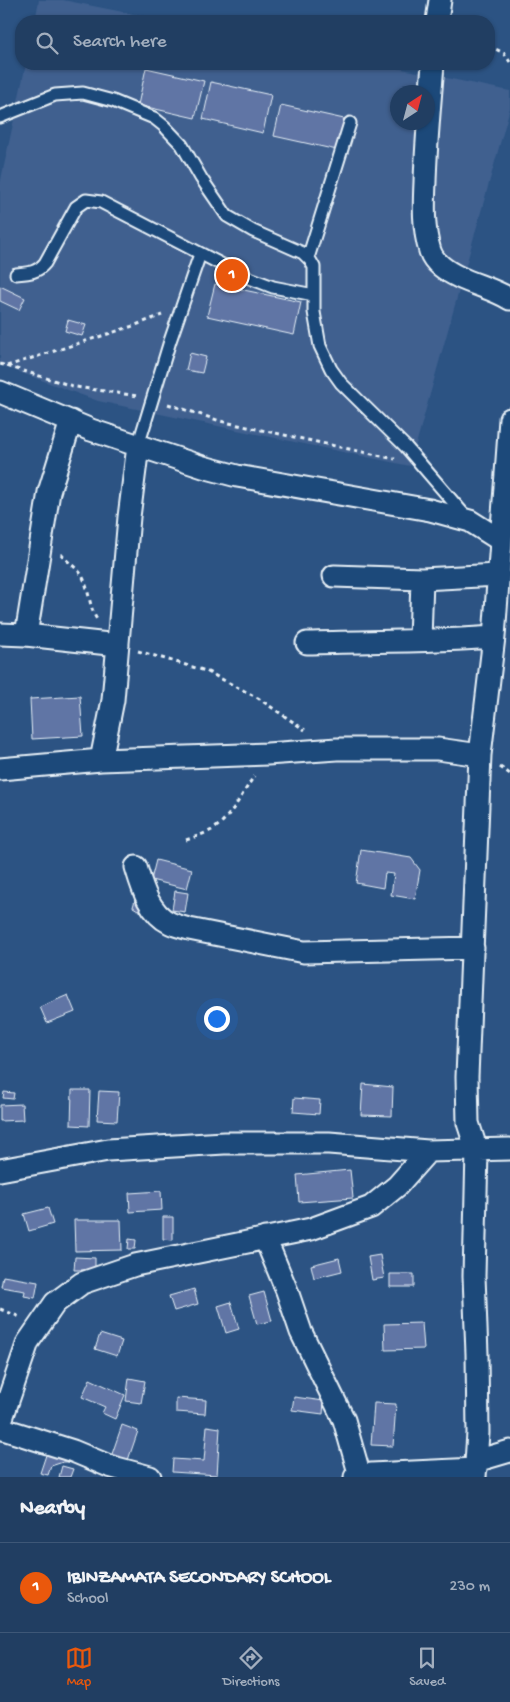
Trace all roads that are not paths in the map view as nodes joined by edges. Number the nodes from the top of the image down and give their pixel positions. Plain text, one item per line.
1 (440, 0) edge
2 (438, 15) edge
3 (433, 70) edge
4 (0, 117) edge
5 (350, 123) dead end
6 (200, 254) junction
7 (308, 258) junction
8 (16, 274) dead end
9 (314, 295) junction
10 (510, 299) edge
11 (0, 392) edge
12 (510, 419) edge
13 (71, 421) junction
14 (138, 446) junction
15 (470, 521) junction
16 (500, 540) junction
17 (498, 575) junction
18 (334, 576) dead end
19 (422, 578) junction
20 (0, 634) edge
21 (26, 635) junction
22 (494, 637) junction
23 (420, 640) junction
24 (308, 643) dead end
25 (118, 645) junction
26 (480, 755) junction
27 (101, 760) junction
28 (0, 769) edge
29 (136, 867) dead end
30 (473, 948) junction
31 (510, 1149) edge
32 (428, 1150) junction
33 (477, 1151) junction
34 (0, 1170) edge
35 (265, 1238) junction
36 (0, 1426) edge
37 (510, 1451) edge
38 (476, 1469) edge
39 (150, 1477) edge
40 (357, 1477) edge

1 - 2 street
3 - 10 street
4 - 7 lane
5 - 7 lane
6 - 8 lane
6 - 9 lane
6 - 14 lane
7 - 9 lane
9 - 15 lane
11 - 13 street
12 - 16 street
13 - 14 street
13 - 21 street
14 - 15 street
14 - 25 street
15 - 16 street
16 - 17 street
17 - 19 street
17 - 22 street
18 - 19 street
19 - 23 street
20 - 21 street
21 - 25 street
22 - 23 street
22 - 26 street
23 - 24 street
25 - 27 street
26 - 27 street
26 - 30 street
27 - 28 street
29 - 30 street
30 - 33 street
31 - 33 street
32 - 33 street
32 - 34 street
32 - 35 street
33 - 38 street
35 - 36 street
35 - 40 street
36 - 39 street
37 - 38 street
38 - 40 street

